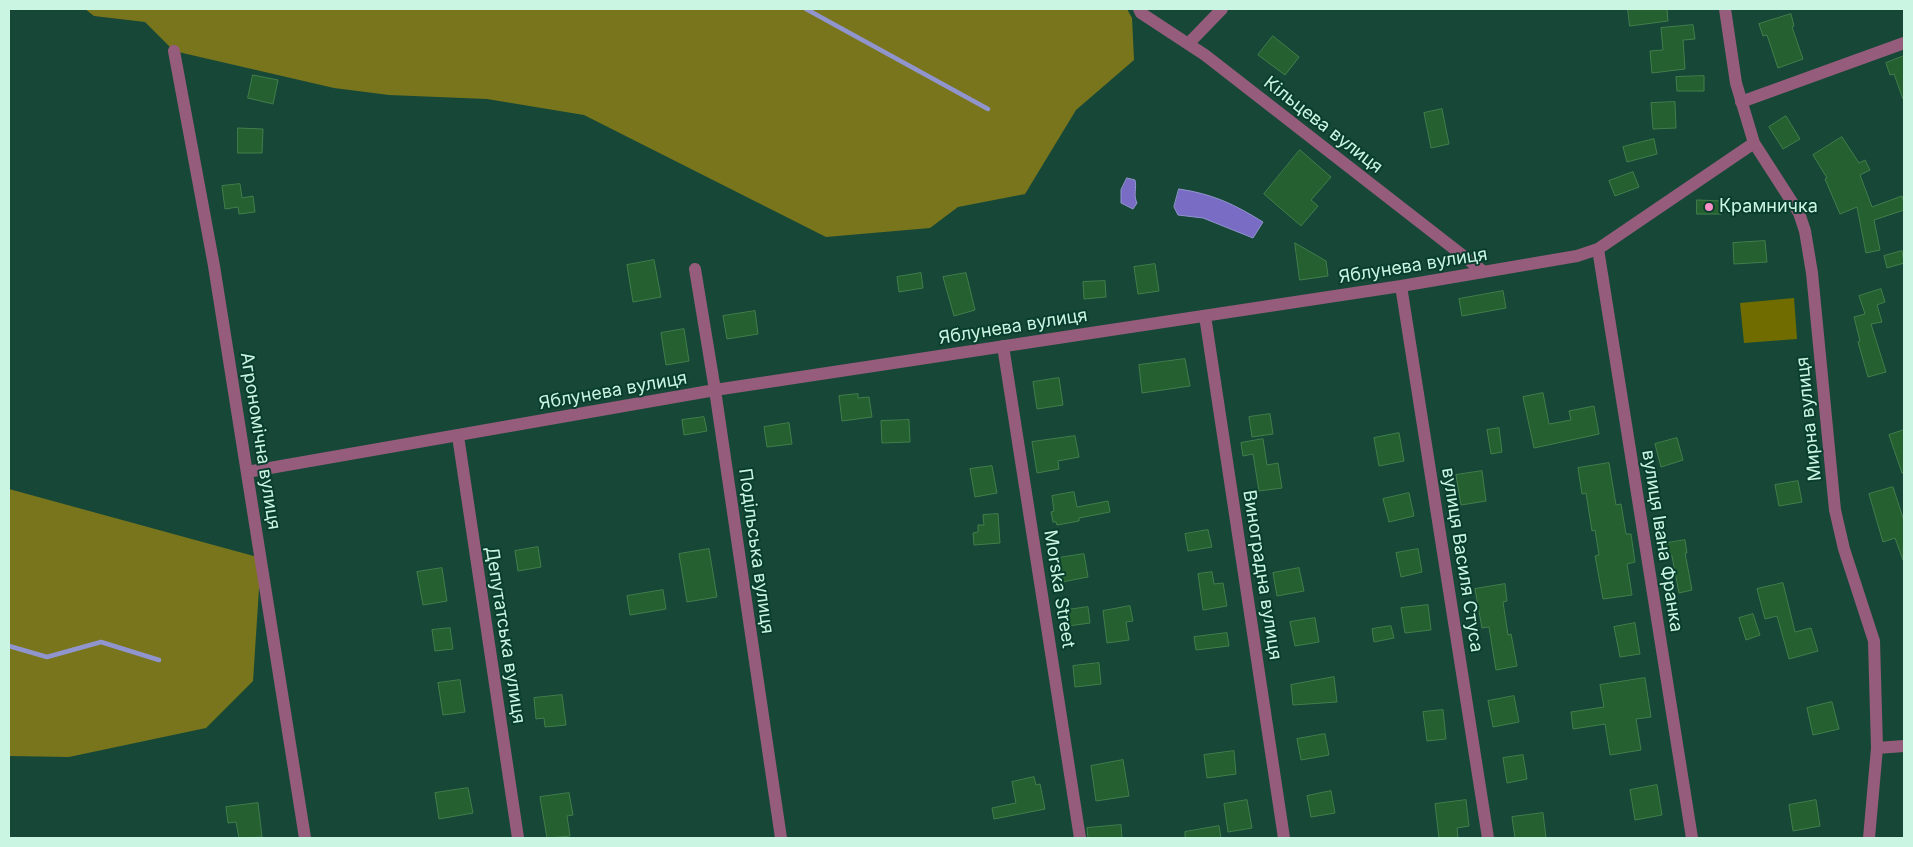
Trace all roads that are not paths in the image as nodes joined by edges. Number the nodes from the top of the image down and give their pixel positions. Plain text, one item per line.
1 (1139, 9) edge
2 (1222, 9) edge
3 (1725, 9) edge
4 (1904, 43) edge
5 (1188, 44) junction
6 (174, 51) dead end
7 (1741, 102) junction
8 (1754, 143) junction
9 (1598, 249) junction
10 (695, 269) dead end
11 (1484, 272) junction
12 (1401, 286) junction
13 (1205, 316) junction
14 (1003, 346) junction
15 (715, 390) junction
16 (458, 436) junction
17 (247, 472) junction
18 (1904, 746) edge
19 (1877, 748) junction
20 (305, 838) edge
21 (518, 838) edge
22 (781, 838) edge
23 (1080, 838) edge
24 (1284, 838) edge
25 (1488, 838) edge
26 (1692, 838) edge
27 (1869, 838) edge

1 - 5 street, Кільцева вулиця
2 - 5 street
3 - 7 street, Мирна вулиця
4 - 7 street
5 - 11 street, Кільцева вулиця
6 - 17 street, Агрономічна вулиця
7 - 8 street, Мирна вулиця
8 - 9 street, Яблунева вулиця
8 - 19 street, Мирна вулиця
9 - 11 street, Яблунева вулиця
9 - 26 street, вулиця Івана Франка
10 - 15 street, Подільська вулиця
11 - 12 street, Яблунева вулиця
12 - 13 street, Яблунева вулиця
12 - 25 street, вулиця Василя Стуса
13 - 14 street, Яблунева вулиця
13 - 24 street, Виноградна вулиця
14 - 15 street, Яблунева вулиця
14 - 23 street, Morska Street
15 - 16 street, Яблунева вулиця
15 - 22 street, Подільська вулиця
16 - 17 street, Яблунева вулиця
16 - 21 street, Депутатська вулиця
17 - 20 street, Агрономічна вулиця
18 - 19 street
19 - 27 street, Мирна вулиця

